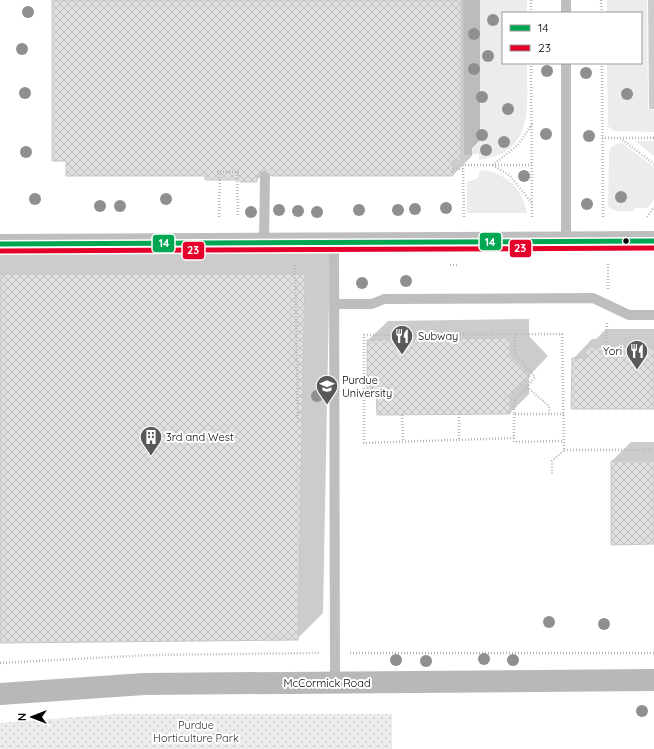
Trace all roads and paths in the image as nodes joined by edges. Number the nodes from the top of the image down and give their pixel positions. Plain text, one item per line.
1 (531, 0) edge
2 (566, 0) edge
3 (601, 0) edge
4 (531, 12) edge
5 (566, 12) edge
6 (602, 12) edge
7 (532, 64) edge
8 (566, 64) edge
9 (602, 64) edge
10 (532, 124) junction
11 (602, 138) junction
12 (620, 138) junction
13 (654, 138) edge
14 (532, 164) junction
15 (654, 164) edge
16 (492, 165) junction
17 (453, 169) dead end
18 (463, 169) junction
19 (265, 176) dead end
20 (532, 203) junction
21 (654, 207) edge
22 (603, 217) dead end
23 (647, 217) dead end
24 (219, 218) dead end
25 (238, 218) dead end
26 (464, 218) dead end
27 (532, 218) dead end
28 (566, 241) junction
29 (654, 241) edge
30 (264, 242) junction
31 (334, 242) junction
32 (0, 244) edge
33 (295, 265) dead end
34 (334, 304) junction
35 (654, 315) edge
36 (515, 334) junction
37 (527, 387) junction
38 (459, 414) dead end
39 (514, 414) junction
40 (549, 414) junction
41 (564, 414) junction
42 (402, 415) dead end
43 (298, 424) dead end
44 (514, 438) junction
45 (459, 440) junction
46 (403, 441) junction
47 (564, 441) junction
48 (564, 450) junction
49 (654, 450) edge
50 (552, 475) dead end
51 (654, 680) edge
52 (335, 683) junction
53 (0, 694) edge

1 - 4 path
2 - 5 lane
3 - 6 path
7 - 10 path
8 - 28 lane
9 - 11 path
10 - 14 path
10 - 16 path
11 - 12 path
11 - 22 path
12 - 13 path
12 - 15 path
14 - 16 path
14 - 20 path
16 - 18 path
16 - 20 path
17 - 18 path
18 - 26 path
19 - 30 lane
20 - 27 path
21 - 23 path
24 - 25 path
28 - 29 street
28 - 31 street
30 - 31 street
30 - 32 street
31 - 34 lane
33 - 43 path
34 - 35 lane
34 - 52 lane
36 - 37 path
36 - 41 path
36 - 46 path
37 - 39 path
37 - 40 path
38 - 45 path
39 - 40 path
39 - 44 path
40 - 41 path
41 - 47 path
42 - 46 path
44 - 45 path
44 - 47 path
45 - 46 path
47 - 48 path
48 - 49 path
48 - 50 path
51 - 52 street, McCormick Road
52 - 53 street, McCormick Road

